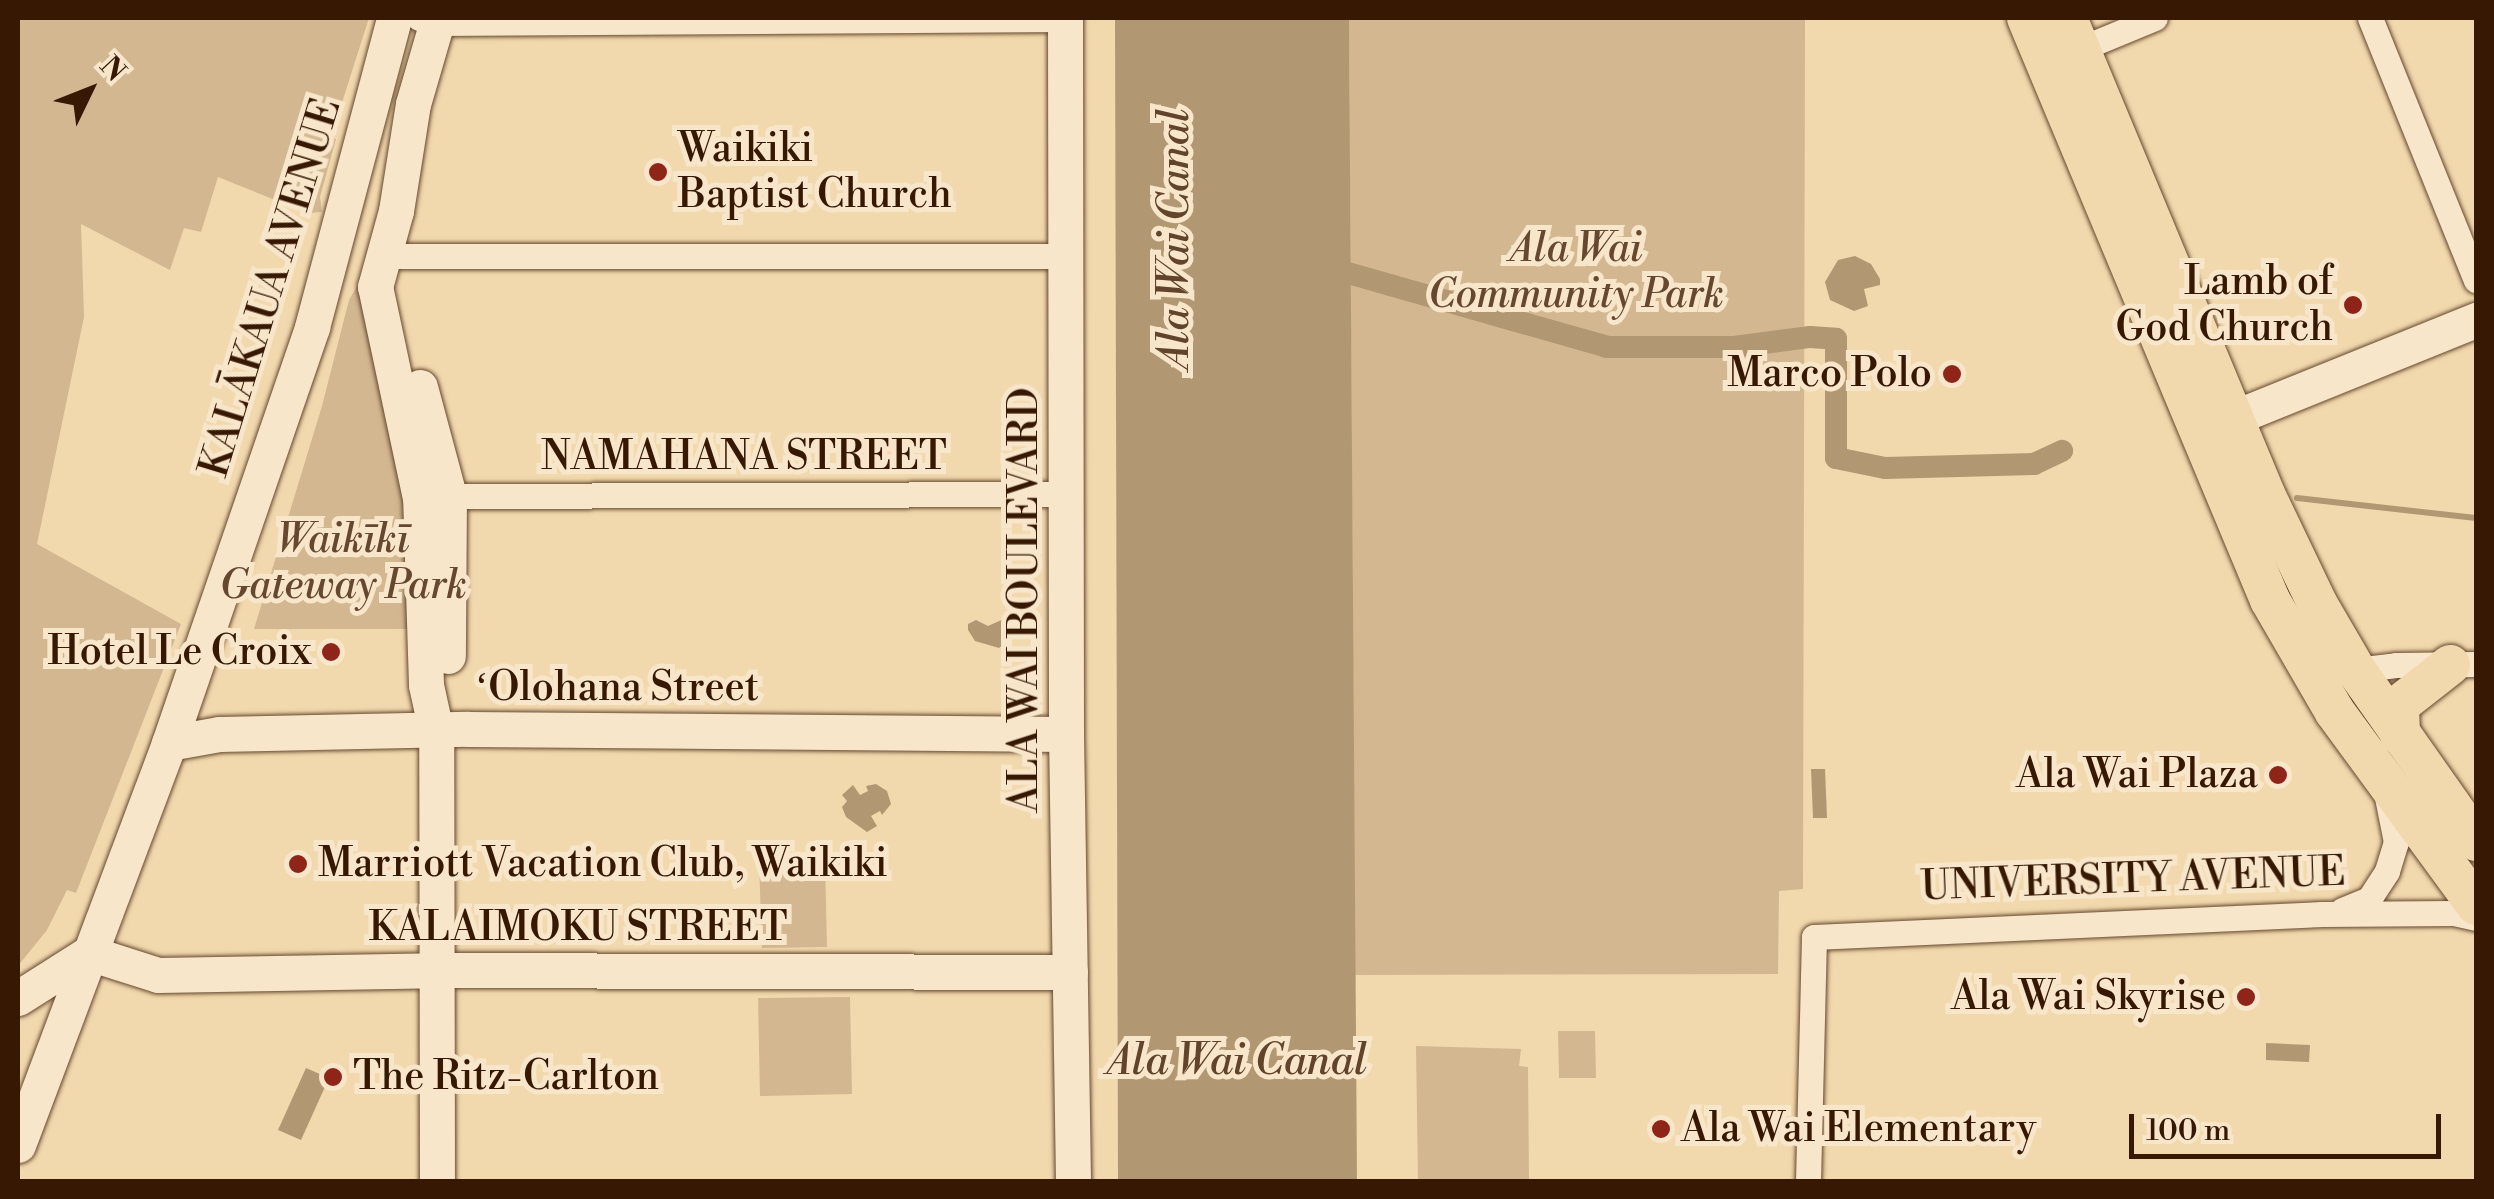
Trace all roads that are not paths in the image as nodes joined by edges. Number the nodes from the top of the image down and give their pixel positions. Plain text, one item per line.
1 (394, 18) edge
2 (1065, 18) edge
3 (2027, 18) edge
4 (2051, 18) edge
5 (2155, 18) edge
6 (2370, 18) edge
7 (431, 19) edge
8 (2074, 34) edge
9 (374, 96) junction
10 (2065, 111) junction
11 (381, 256) junction
12 (1068, 256) junction
13 (2128, 264) junction
14 (2476, 280) edge
15 (2476, 320) edge
16 (2234, 418) junction
17 (2213, 468) junction
18 (1067, 494) junction
19 (435, 497) junction
20 (2234, 518) junction
21 (2463, 664) edge
22 (2356, 670) junction
23 (2334, 712) junction
24 (436, 731) junction
25 (1066, 734) junction
26 (2400, 735) junction
27 (169, 743) junction
28 (2385, 786) junction
29 (2476, 841) edge
30 (2472, 902) edge
31 (2322, 914) junction
32 (89, 953) junction
33 (435, 970) junction
34 (1070, 972) junction
35 (18, 998) edge
36 (18, 1067) edge
37 (32, 1106) junction
38 (18, 1144) edge
39 (437, 1182) edge
40 (1073, 1182) edge
41 (1808, 1182) edge

1 - 9 street, KALĀKAUA AVENUE
2 - 7 street
2 - 12 street, ALA WAI BOULEVARD
3 - 10 main road
4 - 8 street
5 - 8 street
6 - 14 street
7 - 11 street
8 - 10 street
8 - 16 main road
9 - 11 street
9 - 27 street, KALĀKAUA AVENUE
10 - 13 main road
11 - 12 street
11 - 19 street
12 - 18 street, ALA WAI BOULEVARD
13 - 16 street
13 - 17 main road
15 - 16 street
16 - 17 street
16 - 22 main road
17 - 20 main road
18 - 19 street, NAMAHANA STREET
18 - 25 street, ALA WAI BOULEVARD
19 - 24 street
20 - 22 street
20 - 23 main road
21 - 22 street
21 - 26 main road
22 - 23 street
22 - 26 main road
23 - 28 main road
23 - 30 street
24 - 25 street, ʻOlohana Street
24 - 27 street, ʻOlohana Street
24 - 33 street
25 - 34 street, ALA WAI BOULEVARD
26 - 29 main road
27 - 32 street, KALĀKAUA AVENUE
28 - 30 main road
28 - 31 street
30 - 31 street, UNIVERSITY AVENUE
31 - 41 street, UNIVERSITY AVENUE
32 - 33 street, KALAIMOKU STREET
32 - 35 street
32 - 37 street, KALĀKAUA AVENUE
33 - 34 street, KALAIMOKU STREET
33 - 39 street
34 - 40 street, ALA WAI BOULEVARD
36 - 37 street
37 - 38 street, KALĀKAUA AVENUE

